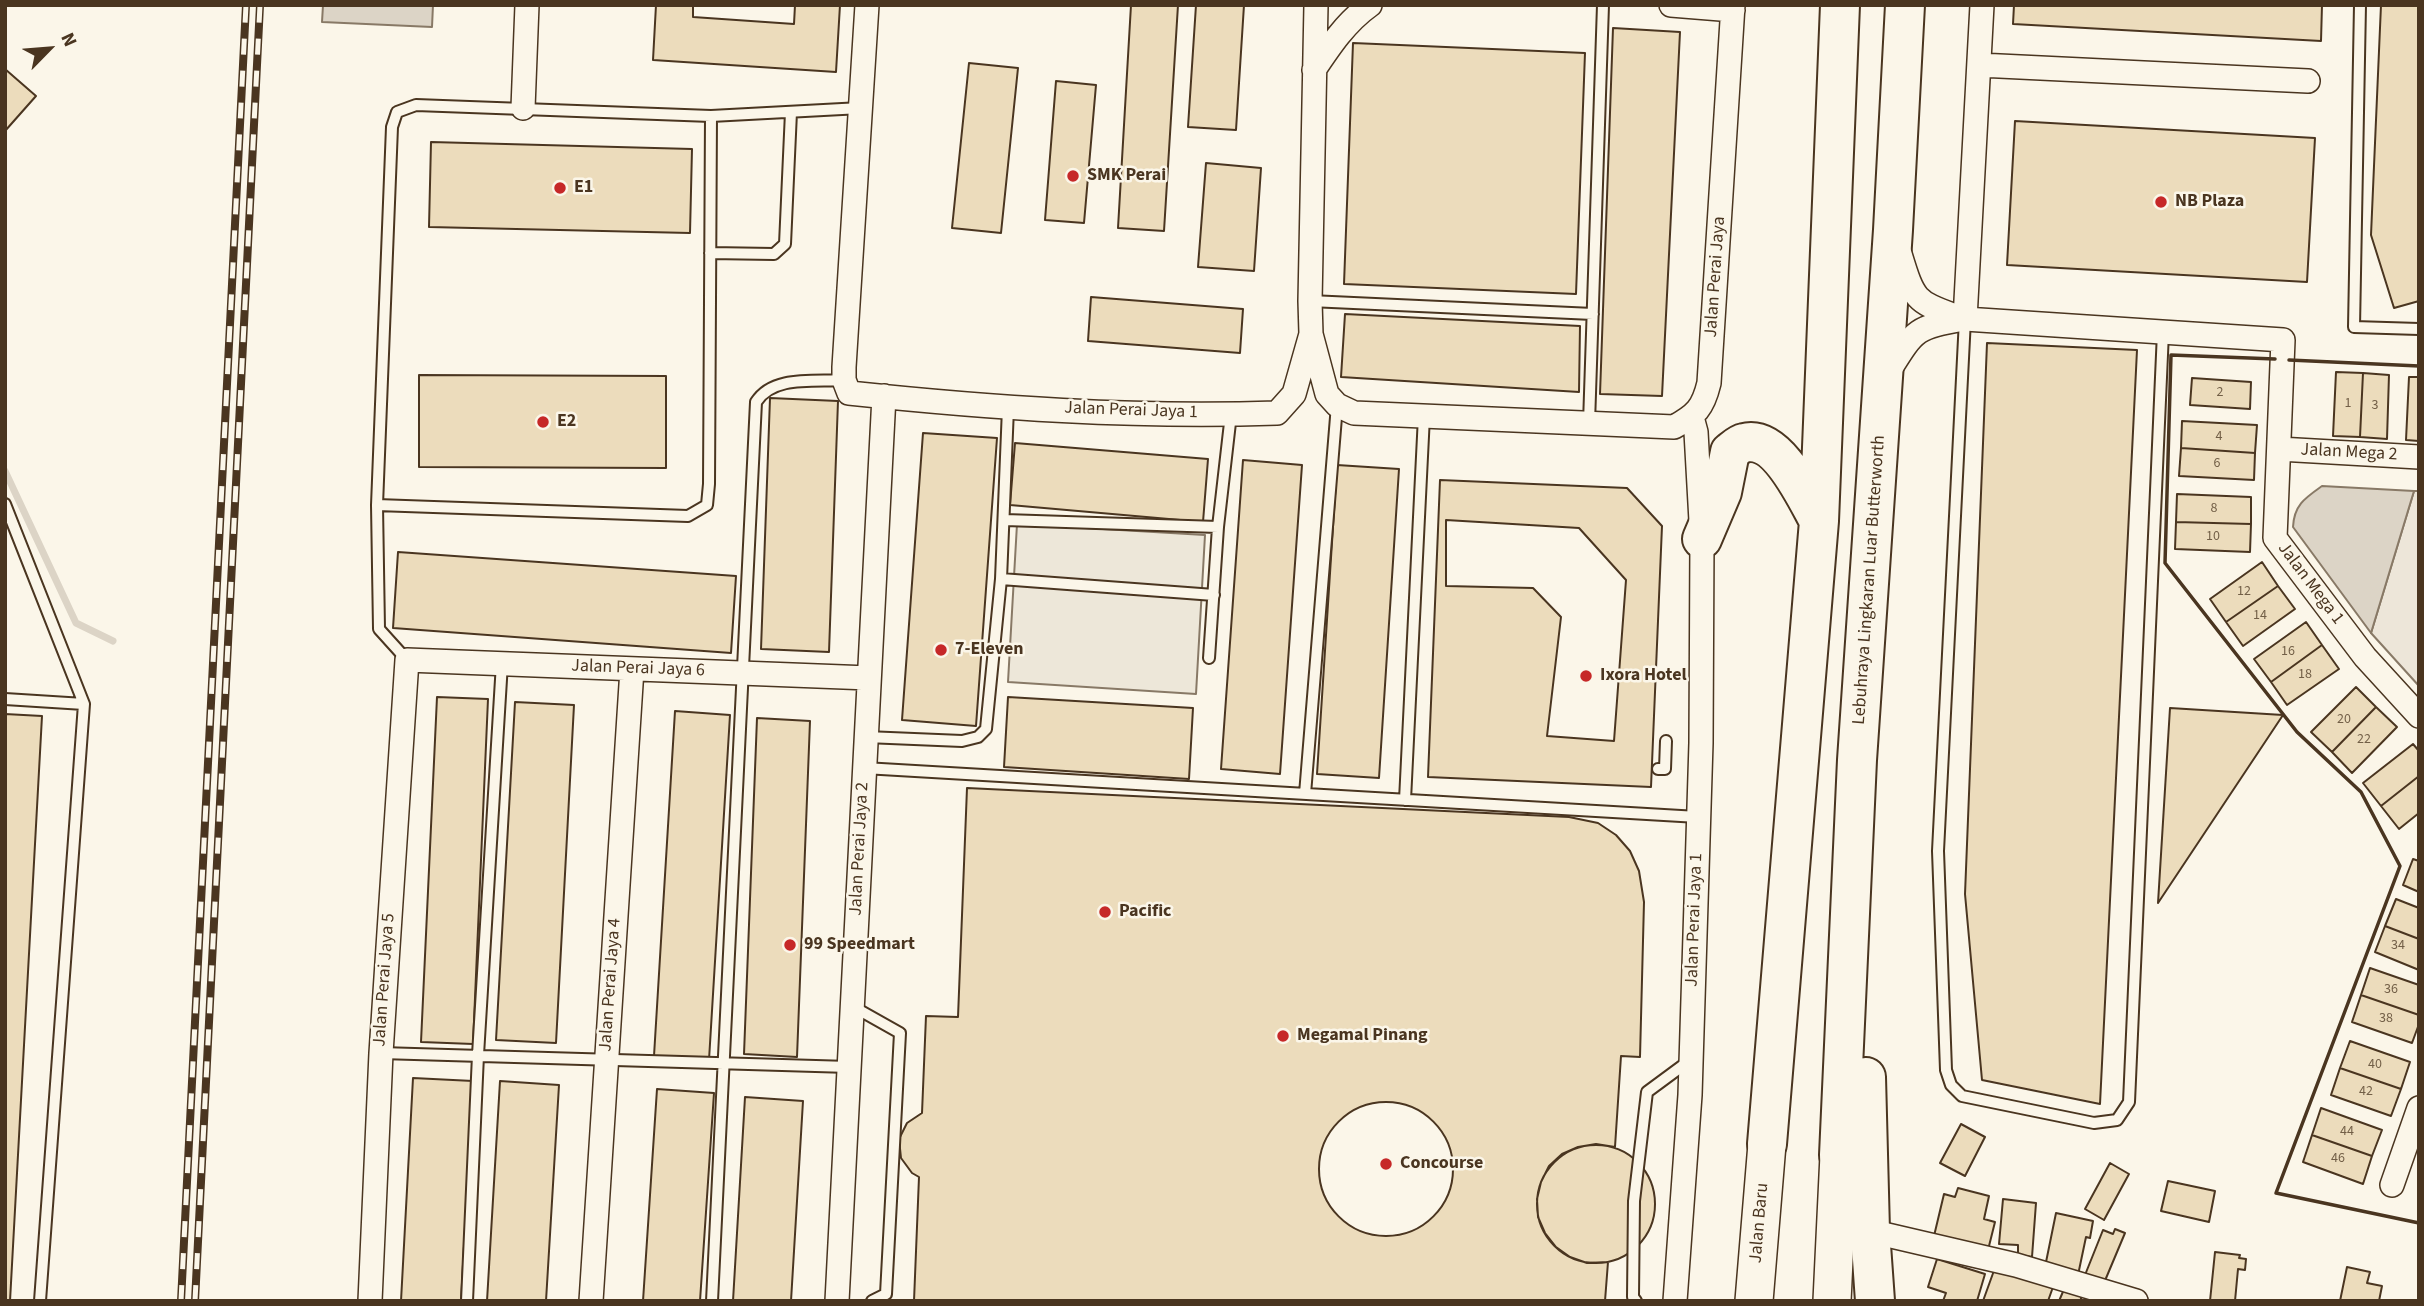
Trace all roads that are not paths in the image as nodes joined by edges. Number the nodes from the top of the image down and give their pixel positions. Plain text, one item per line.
1 (527, 5) edge
2 (867, 5) edge
3 (1316, 5) edge
4 (1370, 5) edge
5 (1603, 5) edge
6 (1671, 5) edge
7 (1840, 5) edge
8 (1905, 5) edge
9 (1982, 5) edge
10 (2360, 5) edge
11 (1733, 8) edge
12 (1979, 65) junction
13 (1314, 70) junction
14 (2308, 81) dead end
15 (523, 107) junction
16 (861, 108) junction
17 (791, 112) junction
18 (711, 116) junction
19 (1894, 230) junction
20 (710, 253) junction
21 (1310, 301) junction
22 (1593, 314) junction
23 (1965, 319) junction
24 (2419, 330) edge
25 (2163, 332) junction
26 (1311, 334) junction
27 (1884, 379) junction
28 (844, 380) junction
29 (884, 396) junction
30 (1337, 405) junction
31 (1008, 408) junction
32 (1231, 414) junction
33 (1424, 416) junction
34 (1692, 417) junction
35 (1589, 424) junction
36 (2279, 449) junction
37 (2419, 457) edge
38 (5, 504) edge
39 (377, 505) junction
40 (1004, 520) junction
41 (1819, 521) junction
42 (1219, 527) junction
43 (1702, 539) junction
44 (1001, 579) junction
45 (1214, 596) junction
46 (1209, 658) dead end
47 (407, 660) junction
48 (502, 663) junction
49 (632, 669) junction
50 (743, 673) junction
51 (869, 678) junction
52 (5, 699) edge
53 (84, 704) junction
54 (2419, 716) edge
55 (866, 737) junction
56 (1666, 741) dead end
57 (1857, 760) junction
58 (864, 768) junction
59 (1658, 769) dead end
60 (1305, 794) junction
61 (1405, 800) junction
62 (1698, 817) junction
63 (852, 1006) junction
64 (381, 1053) junction
65 (478, 1055) junction
66 (606, 1060) junction
67 (1691, 1060) junction
68 (724, 1063) junction
69 (849, 1067) junction
70 (2419, 1108) edge
71 (1767, 1144) joint
72 (1839, 1155) joint
73 (2392, 1185) dead end
74 (1870, 1231) junction
75 (40, 1301) edge
76 (370, 1301) edge
77 (467, 1301) edge
78 (591, 1301) edge
79 (712, 1301) edge
80 (836, 1301) edge
81 (872, 1301) edge
82 (1636, 1301) edge
83 (1675, 1301) edge
84 (1754, 1301) edge
85 (1832, 1301) edge
86 (1875, 1301) edge
87 (2136, 1301) edge

1 - 15 street
2 - 16 street
3 - 13 street
4 - 13 street
5 - 22 lane
6 - 11 street, Jalan Perai Jaya
7 - 41 highway
8 - 19 highway, Lebuhraya Lingkaran Luar Butterworth
9 - 12 street
10 - 24 lane
11 - 34 street, Jalan Perai Jaya
12 - 14 street
12 - 23 street
13 - 21 street
15 - 18 lane
15 - 39 lane
16 - 17 lane
16 - 28 street
17 - 18 lane
17 - 20 lane
18 - 20 lane
19 - 23 street
19 - 27 highway, Lebuhraya Lingkaran Luar Butterworth
20 - 39 lane
21 - 22 lane
21 - 26 street
22 - 35 lane
23 - 25 street
23 - 25 lane
23 - 27 street
25 - 36 street, Jalan Mega 1
26 - 30 street
26 - 32 street, Jalan Perai Jaya 1
27 - 57 highway, Lebuhraya Lingkaran Luar Butterworth
28 - 29 street, Jalan Perai Jaya 1
28 - 50 lane
29 - 31 street, Jalan Perai Jaya 1
29 - 51 street, Jalan Perai Jaya 2
30 - 33 street
30 - 60 lane
31 - 32 street, Jalan Perai Jaya 1
31 - 40 lane
32 - 42 lane
33 - 35 street
33 - 61 lane
34 - 35 street
34 - 43 street
36 - 37 street, Jalan Mega 2
36 - 54 street, Jalan Mega 1
38 - 53 lane
39 - 47 lane
40 - 42 lane
40 - 44 lane
41 - 43 highway
41 - 71 highway
42 - 45 lane
43 - 62 street, Jalan Perai Jaya 1
44 - 45 lane
44 - 55 lane
45 - 46 lane
47 - 48 street, Jalan Perai Jaya 6
47 - 64 street, Jalan Perai Jaya 5
48 - 49 street, Jalan Perai Jaya 6
48 - 65 lane
49 - 50 street, Jalan Perai Jaya 6
49 - 66 street, Jalan Perai Jaya 4
50 - 51 street, Jalan Perai Jaya 6
50 - 68 lane
51 - 55 street, Jalan Perai Jaya 2
52 - 53 lane
53 - 75 lane
55 - 58 street, Jalan Perai Jaya 2
56 - 59 lane
57 - 72 highway, Lebuhraya Lingkaran Luar Butterworth
57 - 74 highway
58 - 60 lane
58 - 63 street, Jalan Perai Jaya 2
60 - 61 lane
61 - 62 lane
62 - 67 street, Jalan Perai Jaya 1
63 - 69 street, Jalan Perai Jaya 2
63 - 81 lane
64 - 65 lane
64 - 76 street, Jalan Perai Jaya 5
65 - 66 lane
65 - 77 lane
66 - 68 lane
66 - 78 street, Jalan Perai Jaya 4
67 - 82 lane
67 - 83 street, Jalan Perai Jaya 1
68 - 69 lane
68 - 79 lane
69 - 80 street, Jalan Perai Jaya 2
70 - 73 street
71 - 84 highway, Jalan Baru
72 - 85 highway
74 - 86 highway
74 - 87 street

